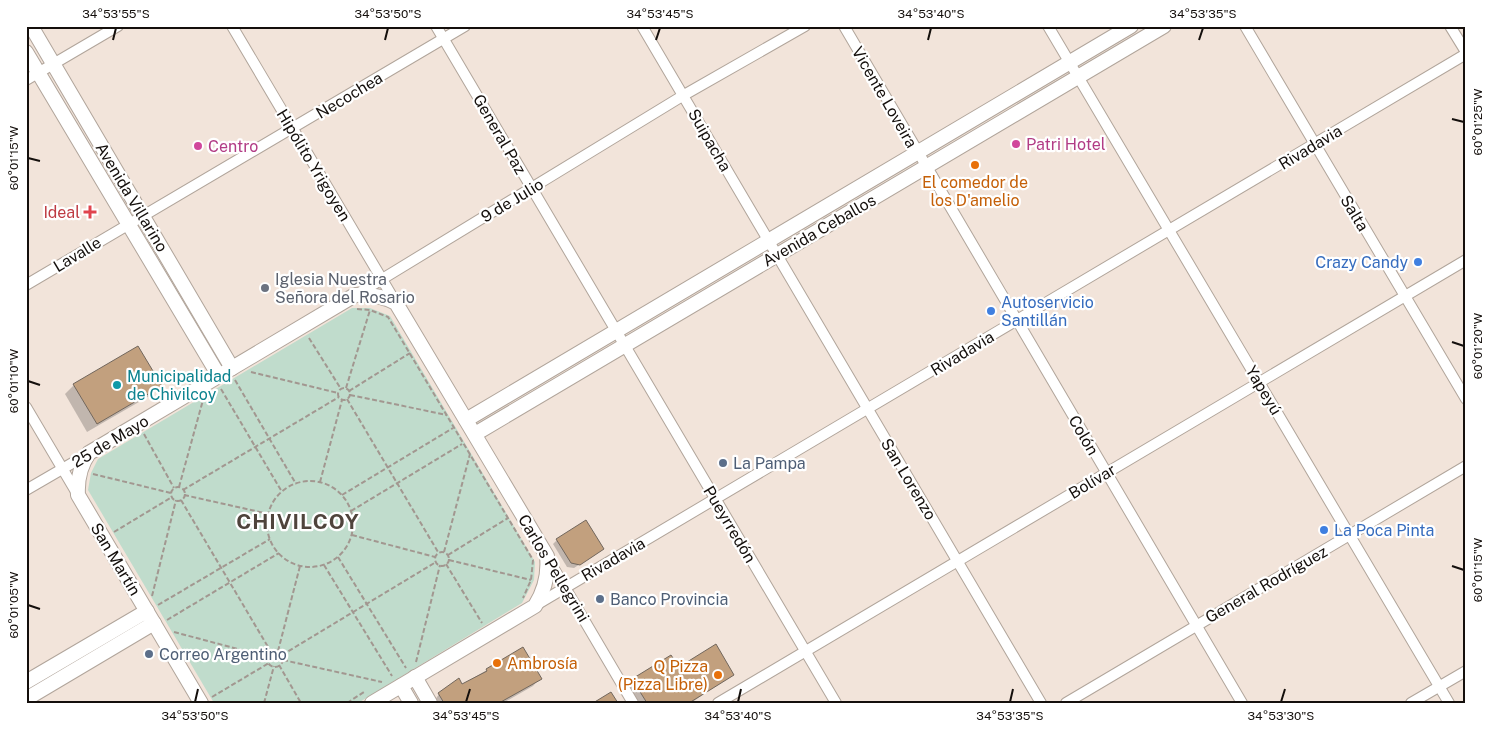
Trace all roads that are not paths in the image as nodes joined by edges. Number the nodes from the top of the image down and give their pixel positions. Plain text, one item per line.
1 (31, 26) edge
2 (118, 26) edge
3 (232, 26) edge
4 (436, 26) edge
5 (465, 26) edge
6 (642, 26) edge
7 (805, 26) edge
8 (844, 26) edge
9 (1048, 26) edge
10 (1131, 26) edge
11 (1164, 26) edge
12 (1245, 26) edge
13 (1450, 26) edge
14 (444, 39) junction
15 (26, 52) edge
16 (1466, 53) edge
17 (1070, 63) junction
18 (53, 64) junction
19 (39, 73) junction
20 (1078, 77) junction
21 (26, 80) edge
22 (684, 95) junction
23 (293, 128) junction
24 (1314, 144) junction
25 (918, 153) junction
26 (926, 168) junction
27 (531, 189) junction
28 (143, 215) junction
29 (128, 224) junction
30 (1169, 230) junction
31 (769, 241) junction
32 (777, 254) junction
33 (1466, 260) edge
34 (381, 278) junction
35 (26, 285) edge
36 (355, 295) junction
37 (1405, 296) junction
38 (396, 303) junction
39 (1017, 320) junction
40 (617, 331) junction
41 (626, 345) junction
42 (237, 375) junction
43 (220, 382) junction
44 (1260, 382) junction
45 (1466, 399) edge
46 (26, 408) edge
47 (867, 410) junction
48 (466, 420) junction
49 (475, 434) junction
50 (89, 453) junction
51 (1466, 466) edge
52 (62, 469) junction
53 (1106, 473) junction
54 (26, 490) edge
55 (78, 495) junction
56 (715, 500) junction
57 (1350, 534) junction
58 (546, 556) junction
59 (959, 562) junction
60 (566, 586) junction
61 (535, 606) junction
62 (156, 615) junction
63 (1195, 625) junction
64 (806, 651) junction
65 (1466, 671) edge
66 (410, 672) junction
67 (396, 681) junction
68 (26, 682) edge
69 (1440, 686) junction
70 (370, 696) edge
71 (26, 699) edge
72 (201, 703) edge
73 (411, 703) edge
74 (430, 703) edge
75 (633, 703) edge
76 (718, 703) edge
77 (836, 703) edge
78 (1042, 703) edge
79 (1066, 703) edge
80 (1242, 703) edge
81 (1411, 703) edge
82 (1449, 703) edge

1 - 18 main road, Avenida Villarino
2 - 18 street
3 - 23 street, Hipólito Yrigoyen
4 - 14 street, General Paz
5 - 14 street, Necochea
6 - 22 street, Suipacha
7 - 22 street, 9 de Julio
8 - 25 street, Vicente Loveira
9 - 17 street, Yapeyú
10 - 17 main road, Avenida Ceballos
11 - 20 main road, Avenida Ceballos
12 - 24 street, Salta
13 - 16 street
14 - 23 street, Necochea
14 - 27 street, General Paz
15 - 19 main road, Avenida Villarino
16 - 24 street, Rivadavia
17 - 20 street, Yapeyú
17 - 25 main road, Avenida Ceballos
18 - 19 street
18 - 28 main road, Avenida Villarino
19 - 21 street
19 - 29 main road, Avenida Villarino
20 - 26 main road, Avenida Ceballos
20 - 30 street, Yapeyú
22 - 27 street, 9 de Julio
22 - 31 street, Suipacha
23 - 28 street, Necochea
23 - 34 street, Hipólito Yrigoyen
24 - 30 street, Rivadavia
24 - 37 street, Salta
25 - 26 street, Vicente Loveira
25 - 31 main road, Avenida Ceballos
26 - 32 main road, Avenida Ceballos
26 - 39 street, Colón
27 - 34 street, 9 de Julio
27 - 40 street, General Paz
28 - 29 street, Necochea
28 - 42 main road, Avenida Villarino
29 - 35 street, Lavalle
29 - 43 main road, Avenida Villarino
30 - 39 street, Rivadavia
30 - 44 street, Yapeyú
31 - 32 street, Suipacha
31 - 40 main road, Avenida Ceballos
32 - 41 main road, Avenida Ceballos
32 - 47 street, San Lorenzo
33 - 37 street, Bolívar
34 - 36 street, 9 de Julio
34 - 38 street, Hipólito Yrigoyen
36 - 38 main road
36 - 42 main road, 9 de Julio
37 - 44 street, Bolívar
37 - 45 street, Salta
38 - 48 main road, Hipólito Yrigoyen
39 - 47 street, Rivadavia
39 - 53 street, Colón
40 - 41 street, General Paz
40 - 48 main road, Avenida Ceballos
41 - 49 main road, Avenida Ceballos
41 - 56 street, Pueyrredón
42 - 43 main road, 9 de Julio
43 - 50 main road, 25 de Mayo
44 - 53 street, Bolívar
44 - 57 street, Yapeyú
46 - 52 street, San Martín
47 - 56 street, Rivadavia
47 - 59 street, San Lorenzo
48 - 49 main road, Hipólito Yrigoyen
49 - 58 main road, Carlos Pellegrini
50 - 52 street, 25 de Mayo
50 - 55 main road
51 - 57 street, General Rodríguez
52 - 54 street, 25 de Mayo
52 - 55 street, San Martín
53 - 59 street, Bolívar
53 - 63 street, Colón
55 - 62 main road, San Martín
56 - 60 street, Rivadavia
56 - 64 street, Pueyrredón
57 - 63 street, General Rodríguez
57 - 69 street, Yapeyú
58 - 60 street, Carlos Pellegrini
58 - 61 main road
59 - 64 street, Bolívar
59 - 78 street, San Lorenzo
60 - 61 street, Rivadavia
60 - 75 street, Carlos Pellegrini
61 - 66 main road, Rivadavia
62 - 68 main road
62 - 71 main road
62 - 72 main road, San Martín
63 - 79 street, General Rodríguez
63 - 80 street, Colón
64 - 76 street, Bolívar
64 - 77 street, Pueyrredón
65 - 69 street
66 - 67 main road, Rivadavia
66 - 74 main road
67 - 70 main road, Rivadavia
67 - 73 main road
69 - 81 street
69 - 82 street, Yapeyú

